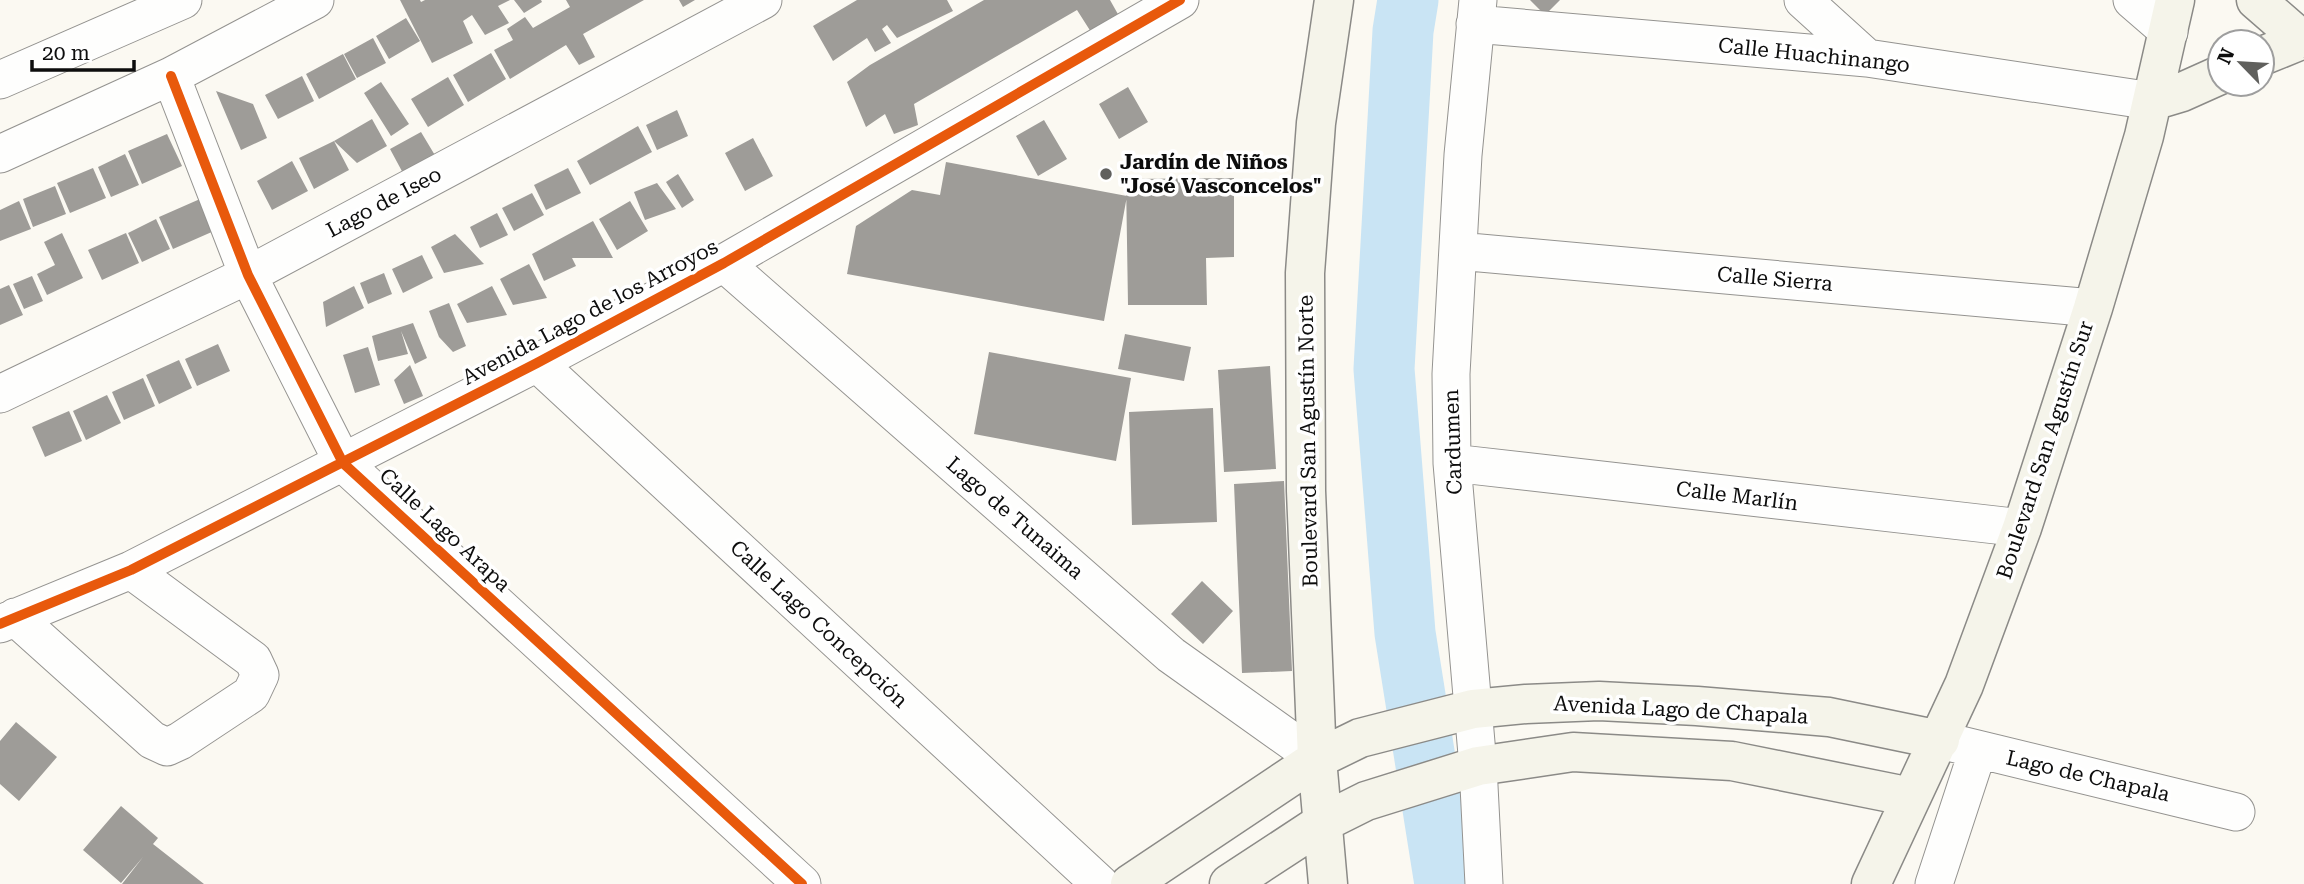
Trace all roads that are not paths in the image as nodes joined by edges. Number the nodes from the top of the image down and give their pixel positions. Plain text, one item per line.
1 (183, 0) edge
2 (315, 0) edge
3 (763, 0) edge
4 (1180, 0) edge
5 (1334, 0) edge
6 (1803, 0) edge
7 (2132, 0) edge
8 (2256, 0) edge
9 (1476, 12) edge
10 (2172, 16) edge
11 (2302, 39) edge
12 (2276, 50) edge
13 (1867, 58) junction
14 (171, 76) junction
15 (0, 80) edge
16 (2206, 81) edge
17 (2152, 101) junction
18 (0, 153) edge
19 (1458, 251) junction
20 (724, 263) junction
21 (248, 275) junction
22 (2093, 308) junction
23 (537, 363) junction
24 (0, 394) edge
25 (343, 463) junction
26 (1452, 463) junction
27 (2022, 528) junction
28 (131, 570) junction
29 (7, 620) edge
30 (1460, 713) junction
31 (1940, 740) junction
32 (1978, 750) junction
33 (1317, 759) junction
34 (1463, 771) junction
35 (1911, 797) junction
36 (2236, 812) dead end
37 (1322, 823) junction
38 (802, 884) edge
39 (1100, 884) edge
40 (1130, 884) edge
41 (1229, 884) edge
42 (1328, 884) edge
43 (1484, 884) edge
44 (1871, 884) edge
45 (1934, 884) edge

1 - 15 street
2 - 14 street
3 - 21 street, Lago de Iseo
4 - 20 street, Avenida Lago de los Arroyos
5 - 33 main road, Boulevard San Agustín Norte
6 - 13 street
7 - 10 street
8 - 11 main road
9 - 13 street, Calle Huachinango
9 - 19 street, Cardumen
10 - 17 main road, Boulevard San Agustín Sur
11 - 12 main road
13 - 17 street, Calle Huachinango
14 - 18 street
14 - 21 street, Calle Lago Arapa
16 - 17 main road
17 - 22 main road, Boulevard San Agustín Sur
19 - 22 street, Calle Sierra
19 - 26 street, Cardumen
20 - 23 street, Avenida Lago de los Arroyos
20 - 33 street, Lago de Tunaima
21 - 24 street, Lago de Iseo
21 - 25 street, Calle Lago Arapa
22 - 27 main road, Boulevard San Agustín Sur
23 - 25 street, Avenida Lago de los Arroyos
23 - 39 street, Calle Lago Concepción
25 - 28 street, Avenida Lago de los Arroyos
25 - 38 street, Calle Lago Arapa
26 - 27 street, Calle Marlín
26 - 30 street, Cardumen
27 - 31 main road, Boulevard San Agustín Sur
28 - 29 street, Avenida Lago de los Arroyos
28 - 29 street
30 - 31 main road, Avenida Lago de Chapala
30 - 33 main road, Avenida Lago de Chapala
30 - 34 street, Cardumen
31 - 32 street, Lago de Chapala
31 - 35 main road, Boulevard San Agustín Sur
32 - 36 street, Lago de Chapala
32 - 45 street
33 - 37 main road, Boulevard San Agustín Norte
33 - 40 main road, Avenida Lago de Chapala
34 - 35 main road
34 - 37 main road
34 - 43 street, Cardumen
35 - 44 main road, Boulevard San Agustín Sur
37 - 41 main road
37 - 42 main road, Boulevard San Agustín Norte

